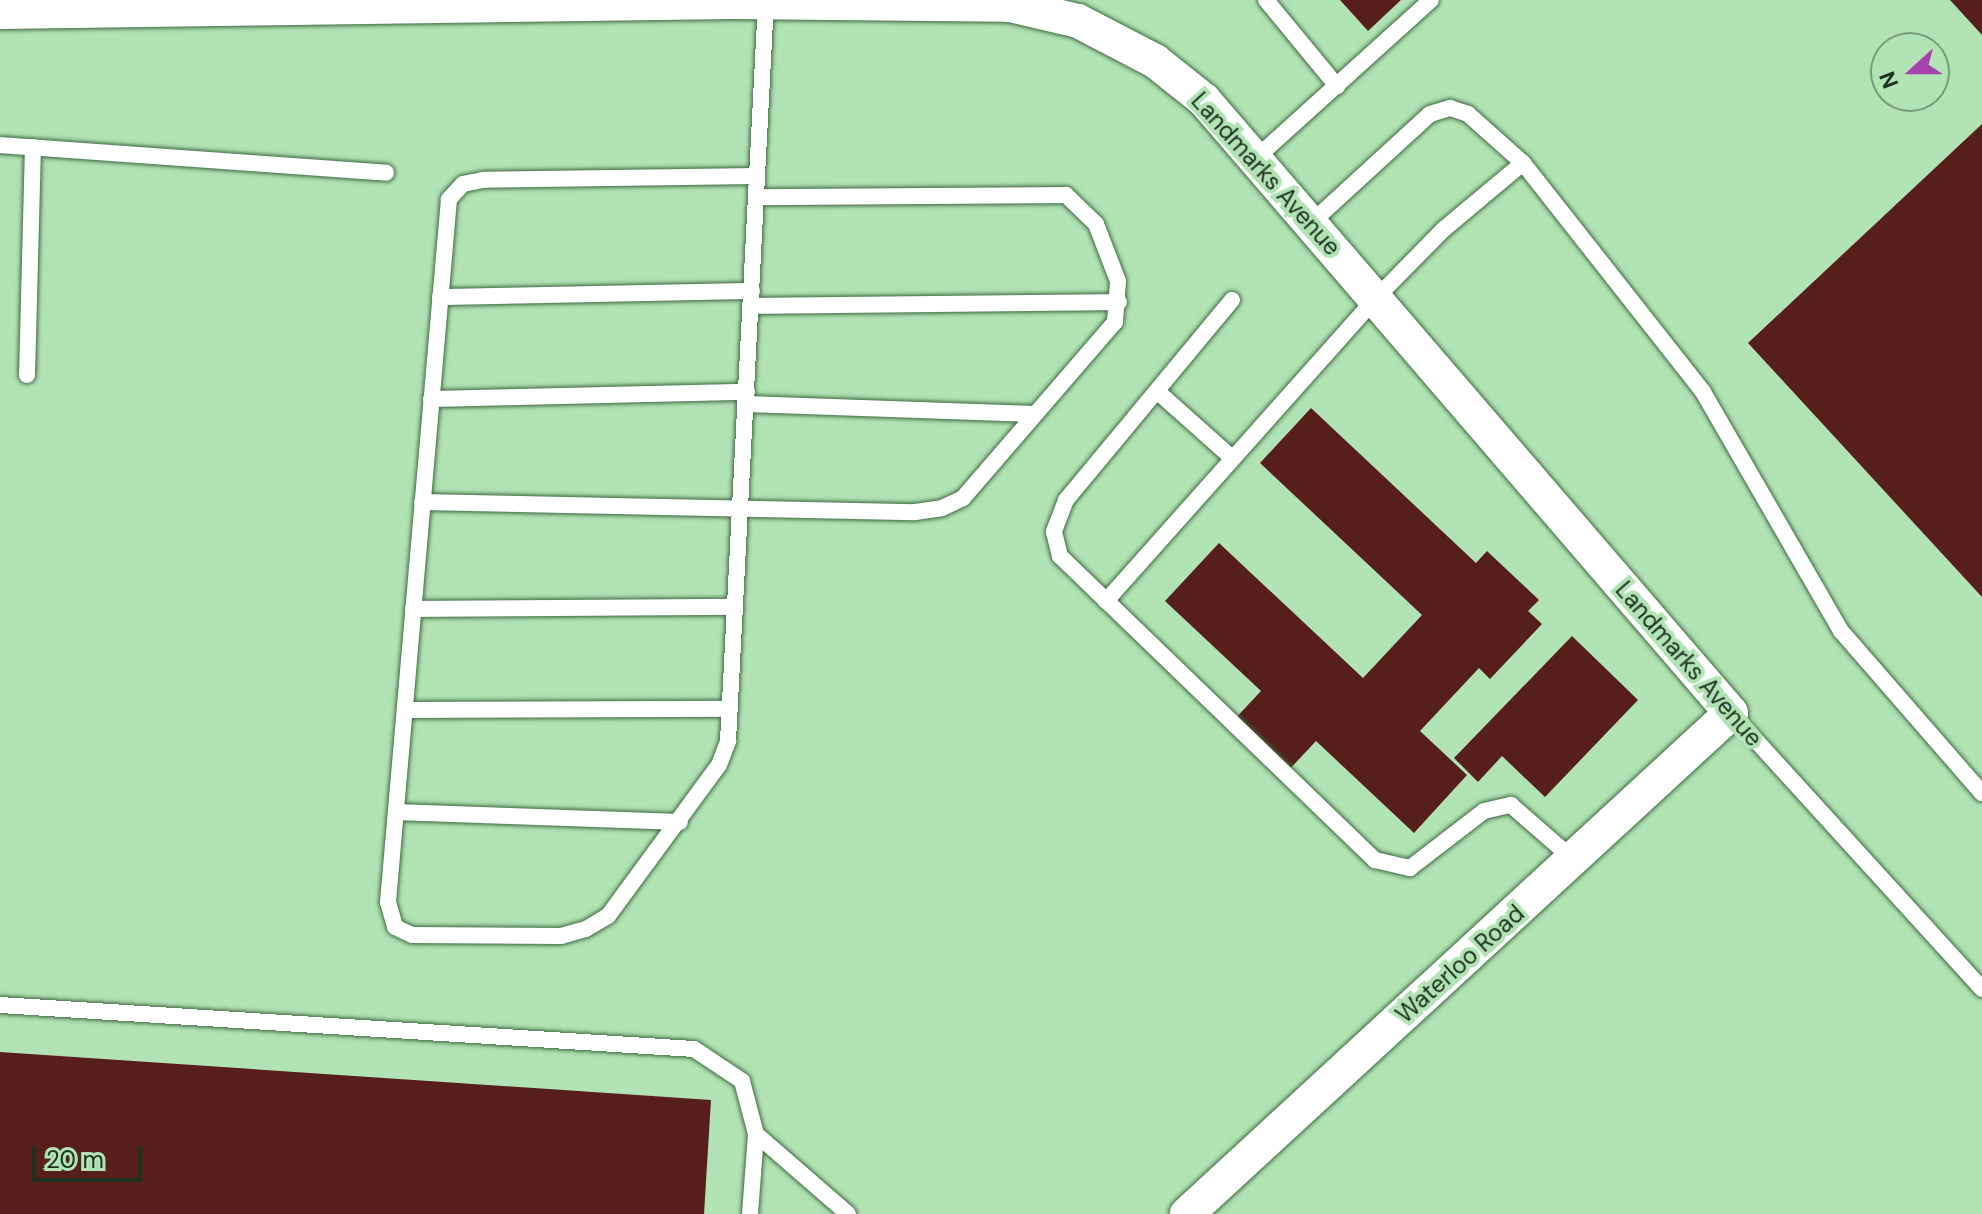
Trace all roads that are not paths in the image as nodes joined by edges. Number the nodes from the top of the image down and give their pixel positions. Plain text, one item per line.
1 (1266, 0) edge
2 (1431, 0) edge
3 (766, 2) junction
4 (0, 12) edge
5 (1337, 86) junction
6 (0, 145) edge
7 (33, 147) junction
8 (1255, 159) junction
9 (1523, 163) junction
10 (386, 173) dead end
11 (757, 176) junction
12 (757, 197) junction
13 (1311, 223) junction
14 (440, 297) junction
15 (751, 298) junction
16 (1375, 299) junction
17 (1232, 300) dead end
18 (1119, 302) junction
19 (27, 375) dead end
20 (1158, 392) junction
21 (746, 398) junction
22 (431, 399) junction
23 (1035, 414) junction
24 (1232, 458) junction
25 (422, 502) junction
26 (740, 505) junction
27 (1106, 601) junction
28 (735, 607) junction
29 (413, 609) junction
30 (730, 709) junction
31 (405, 710) junction
32 (1731, 713) junction
33 (1982, 793) edge
34 (396, 812) junction
35 (680, 822) junction
36 (1574, 860) junction
37 (1982, 989) edge
38 (0, 1005) edge
39 (756, 1134) junction
40 (750, 1214) edge
41 (848, 1214) edge
42 (1187, 1214) edge

1 - 5 lane
2 - 5 lane
3 - 4 street, Landmarks Avenue
3 - 8 street, Landmarks Avenue
3 - 11 lane
5 - 8 lane
6 - 7 lane
7 - 10 lane
7 - 19 lane
8 - 13 street, Landmarks Avenue
9 - 13 lane
9 - 16 lane
9 - 33 lane
11 - 12 lane
11 - 14 lane
12 - 15 lane
12 - 18 lane
13 - 16 street, Landmarks Avenue
14 - 15 lane
14 - 22 lane
15 - 18 lane
15 - 21 lane
16 - 24 lane
16 - 32 street, Landmarks Avenue
17 - 20 lane
18 - 23 lane
20 - 24 lane
20 - 27 lane
21 - 22 lane
21 - 23 lane
21 - 26 lane
22 - 25 lane
23 - 26 lane
24 - 27 lane
25 - 26 lane
25 - 29 lane
26 - 28 lane
27 - 36 lane
28 - 29 lane
28 - 30 lane
29 - 31 lane
30 - 31 lane
30 - 35 lane
31 - 34 lane
32 - 36 street, Waterloo Road
32 - 37 lane, Landmarks Avenue
34 - 35 lane
34 - 35 lane
36 - 42 street, Waterloo Road
38 - 39 lane
39 - 40 lane
39 - 41 lane

